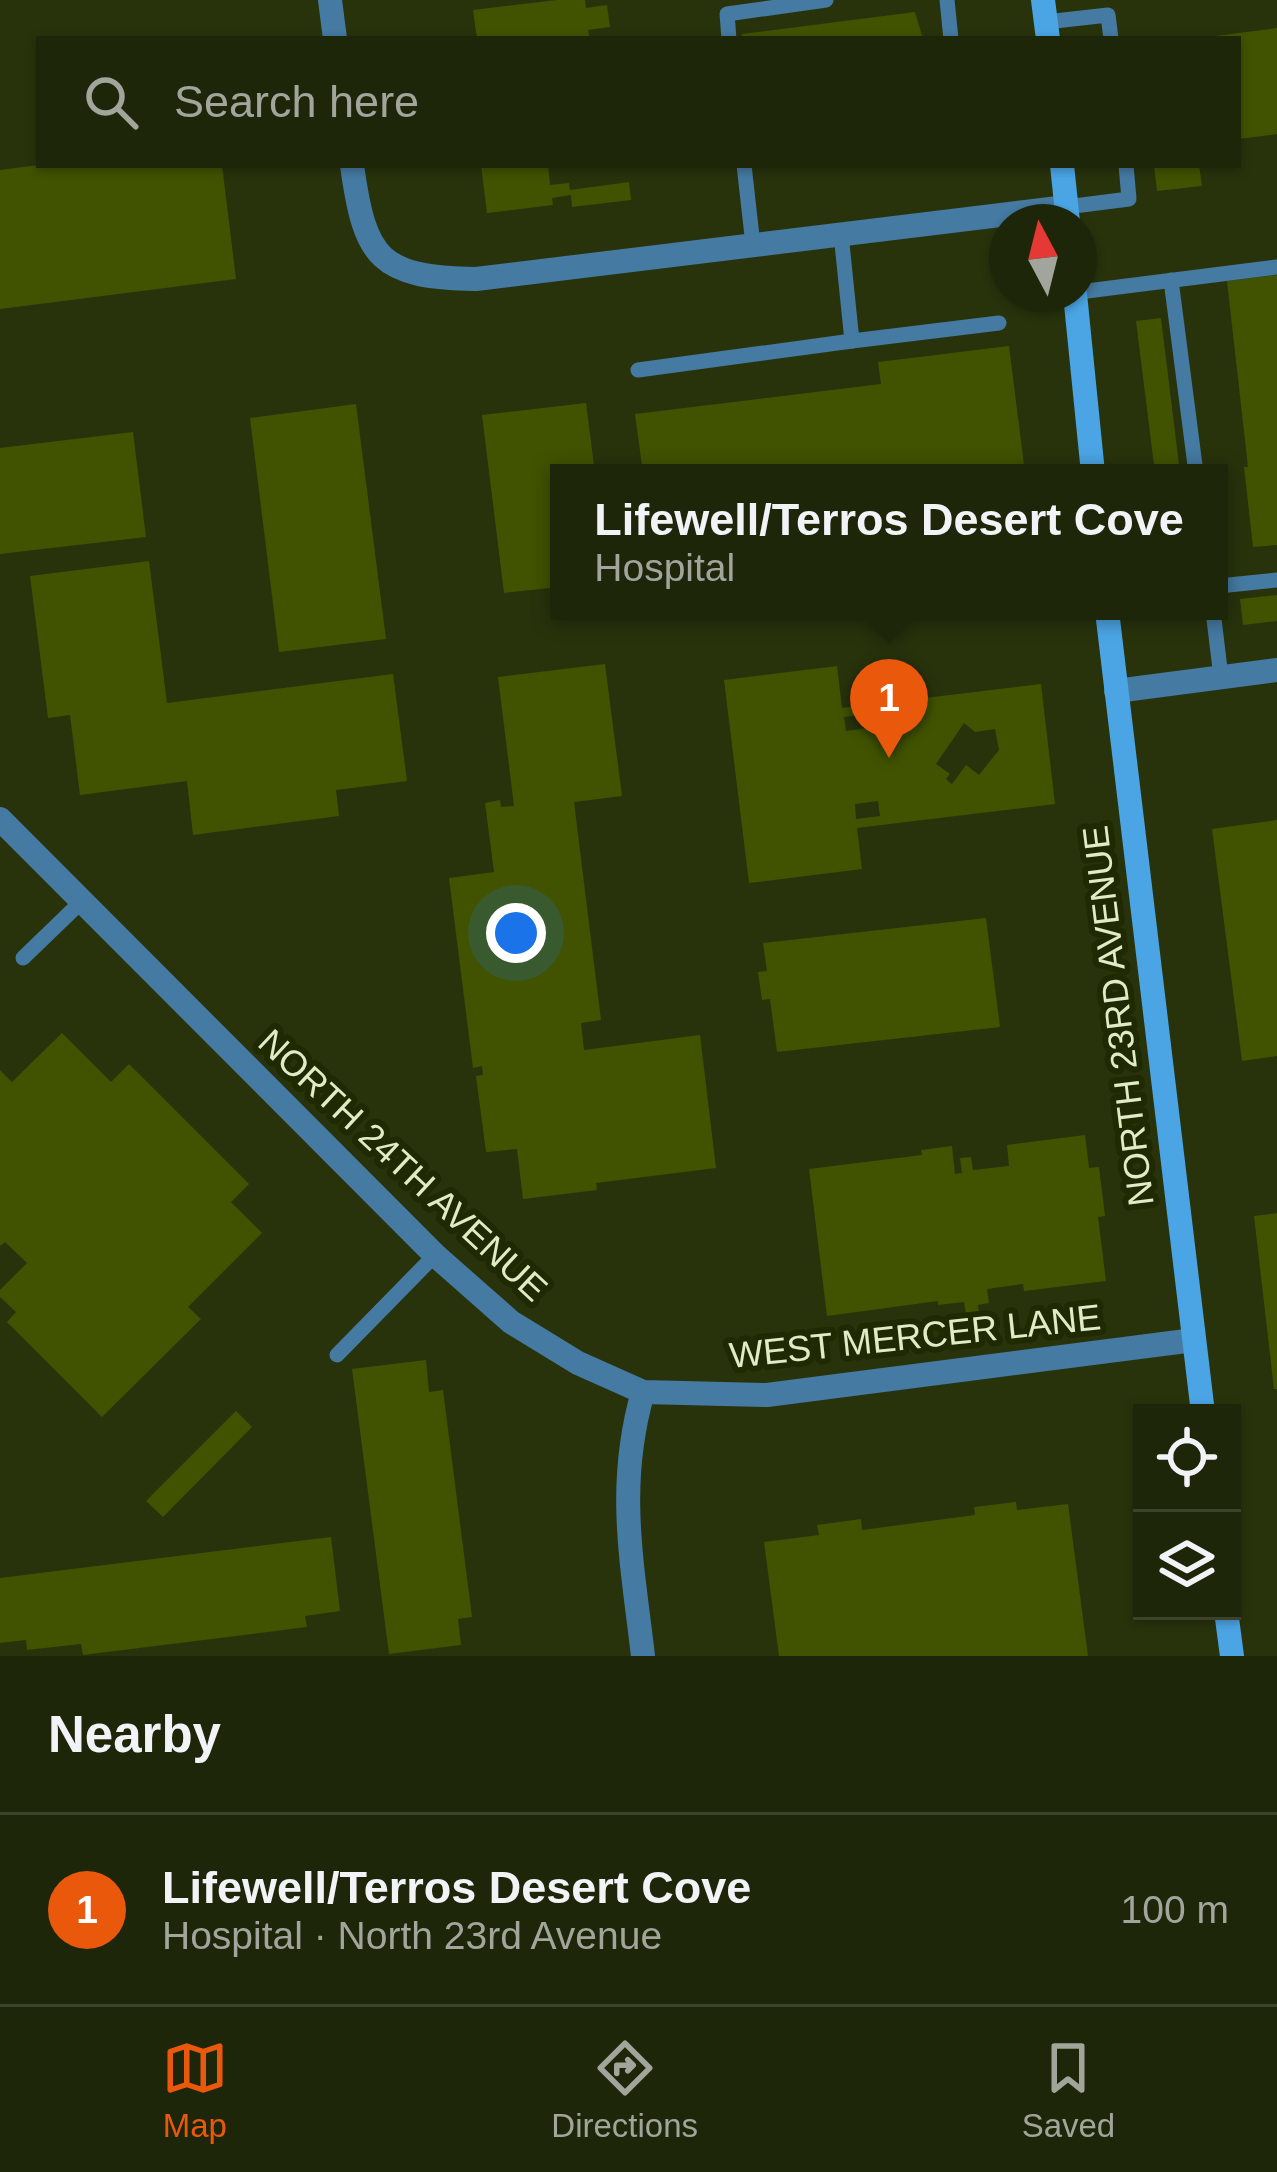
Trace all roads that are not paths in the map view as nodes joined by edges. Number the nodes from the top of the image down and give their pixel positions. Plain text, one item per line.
1 (330, 0) edge
2 (826, 0) edge
3 (947, 0) edge
4 (1046, 20) edge
5 (335, 36) edge
6 (730, 36) edge
7 (951, 36) edge
8 (1111, 36) edge
9 (353, 168) edge
10 (744, 168) edge
11 (1062, 168) edge
12 (1126, 168) edge
13 (1066, 204) edge
14 (1097, 207) edge
15 (989, 221) edge
16 (841, 234) junction
17 (753, 245) junction
18 (1277, 267) edge
19 (1172, 280) junction
20 (1097, 290) edge
21 (1079, 312) edge
22 (999, 323) dead end
23 (852, 341) junction
24 (638, 370) dead end
25 (1093, 464) edge
26 (1195, 464) edge
27 (1277, 580) edge
28 (1228, 585) edge
29 (1108, 620) edge
30 (1214, 620) edge
31 (1277, 670) edge
32 (1221, 677) junction
33 (1115, 691) junction
34 (0, 818) edge
35 (82, 902) junction
36 (23, 958) dead end
37 (435, 1255) junction
38 (1194, 1340) junction
39 (338, 1355) dead end
40 (644, 1392) junction
41 (1202, 1404) edge
42 (1227, 1620) edge
43 (643, 1656) edge
44 (1232, 1656) edge

1 - 5 street
2 - 6 lane
3 - 7 lane
4 - 8 lane
9 - 17 street
10 - 17 lane
11 - 13 street
12 - 14 lane
15 - 16 street
16 - 17 street
16 - 23 lane
18 - 19 lane
19 - 20 lane
19 - 26 lane
21 - 25 street
22 - 23 lane
23 - 24 lane
27 - 28 lane
29 - 33 street, NORTH 23RD AVENUE
30 - 32 lane
31 - 32 street
32 - 33 street
33 - 38 street, NORTH 23RD AVENUE
34 - 35 street, NORTH 24TH AVENUE
35 - 36 lane
35 - 37 street, NORTH 24TH AVENUE
37 - 39 lane
37 - 40 street, NORTH 24TH AVENUE
38 - 40 street, WEST MERCER LANE
38 - 41 street, NORTH 23RD AVENUE
40 - 43 street
42 - 44 street

